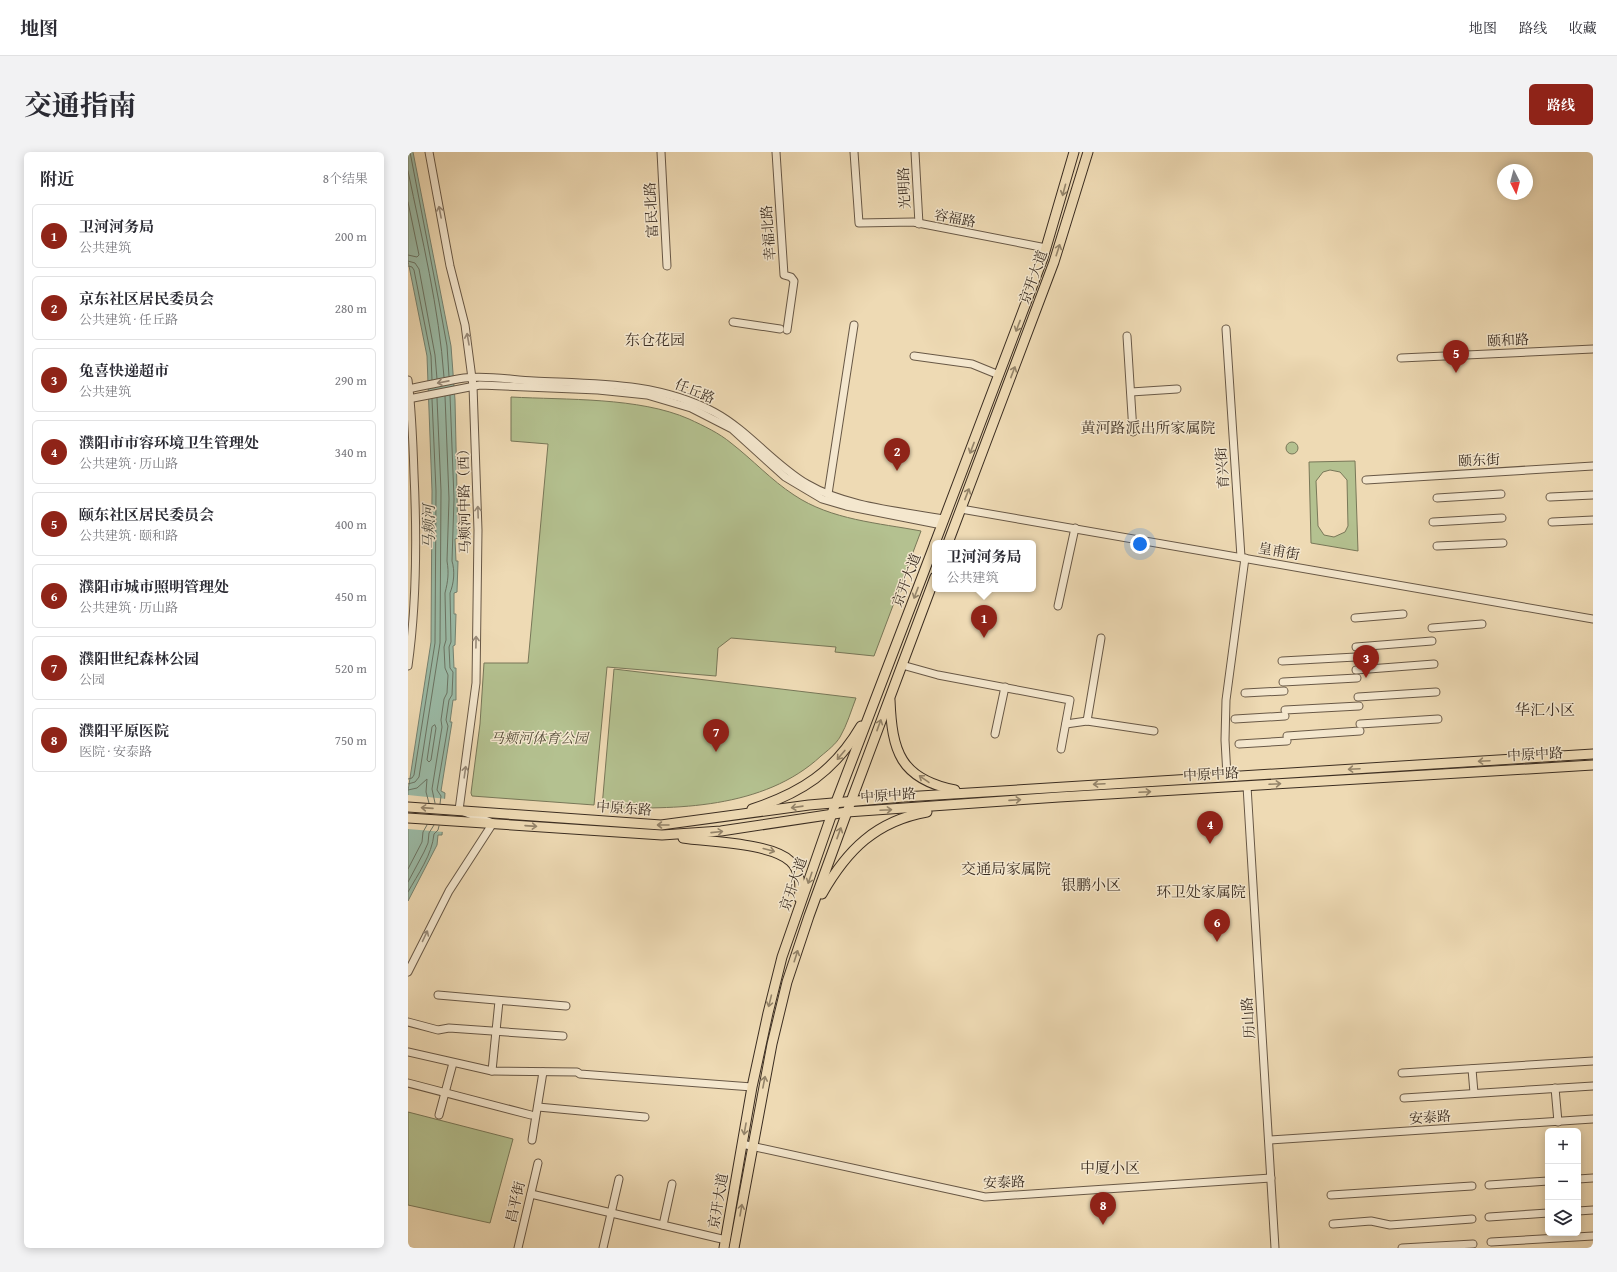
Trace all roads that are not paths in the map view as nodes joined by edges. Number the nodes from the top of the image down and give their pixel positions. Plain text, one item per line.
1 (429, 152) edge
2 (661, 152) edge
3 (776, 152) edge
4 (854, 152) edge
5 (915, 152) edge
6 (1074, 152) edge
7 (1088, 152) edge
8 (919, 224) junction
9 (1046, 248) junction
10 (667, 266) dead end
11 (732, 322) dead end
12 (854, 325) dead end
13 (780, 329) dead end
14 (1226, 329) dead end
15 (788, 330) dead end
16 (1127, 336) dead end
17 (1593, 349) edge
18 (914, 356) dead end
19 (1401, 358) dead end
20 (999, 376) junction
21 (468, 378) junction
22 (408, 380) edge
23 (469, 387) junction
24 (408, 389) edge
25 (1177, 389) dead end
26 (1130, 392) junction
27 (409, 399) edge
28 (1133, 432) dead end
29 (1593, 466) edge
30 (1366, 480) dead end
31 (828, 494) junction
32 (1501, 494) dead end
33 (1593, 495) edge
34 (1550, 497) dead end
35 (1437, 498) dead end
36 (961, 509) junction
37 (1502, 518) dead end
38 (1593, 520) edge
39 (943, 522) junction
40 (1433, 522) dead end
41 (1552, 522) dead end
42 (1075, 528) junction
43 (936, 540) edge
44 (949, 540) edge
45 (1503, 543) dead end
46 (1437, 546) dead end
47 (932, 551) edge
48 (1243, 557) junction
49 (932, 585) edge
50 (1058, 606) dead end
51 (1403, 614) dead end
52 (1355, 618) dead end
53 (1593, 619) edge
54 (1482, 624) dead end
55 (1432, 628) dead end
56 (1101, 638) dead end
57 (1432, 640) dead end
58 (1356, 646) dead end
59 (1356, 656) dead end
60 (1282, 661) dead end
61 (1434, 664) dead end
62 (902, 665) junction
63 (408, 666) edge
64 (1283, 682) dead end
65 (1005, 687) junction
66 (1284, 691) dead end
67 (1436, 692) dead end
68 (1245, 693) dead end
69 (890, 695) junction
70 (1358, 698) dead end
71 (876, 699) junction
72 (1359, 706) dead end
73 (1438, 719) dead end
74 (1235, 720) dead end
75 (1087, 721) junction
76 (1066, 724) junction
77 (1154, 731) dead end
78 (995, 734) dead end
79 (1238, 744) dead end
80 (1061, 749) dead end
81 (1593, 754) edge
82 (1593, 765) edge
83 (1227, 776) junction
84 (1247, 786) junction
85 (974, 792) junction
86 (851, 801) junction
87 (836, 802) junction
88 (980, 803) junction
89 (408, 806) edge
90 (459, 810) junction
91 (847, 812) junction
92 (832, 814) junction
93 (729, 817) junction
94 (408, 818) edge
95 (492, 823) junction
96 (662, 835) junction
97 (809, 916) junction
98 (792, 929) junction
99 (408, 972) edge
100 (438, 995) dead end
101 (499, 1001) junction
102 (566, 1006) dead end
103 (408, 1022) edge
104 (496, 1031) junction
105 (563, 1036) dead end
106 (408, 1052) edge
107 (1593, 1062) edge
108 (454, 1063) junction
109 (1472, 1069) junction
110 (492, 1071) junction
111 (543, 1072) junction
112 (1402, 1073) dead end
113 (408, 1083) edge
114 (1593, 1086) edge
115 (752, 1087) junction
116 (1555, 1088) junction
117 (445, 1092) junction
118 (1474, 1093) junction
119 (1404, 1098) dead end
120 (538, 1107) junction
121 (439, 1115) dead end
122 (531, 1115) dead end
123 (645, 1117) dead end
124 (1593, 1119) edge
125 (1558, 1122) junction
126 (532, 1140) dead end
127 (1269, 1140) junction
128 (742, 1144) junction
129 (752, 1146) junction
130 (538, 1162) dead end
131 (1271, 1178) junction
132 (1593, 1178) edge
133 (1581, 1179) edge
134 (619, 1180) dead end
135 (1545, 1181) edge
136 (672, 1184) dead end
137 (1489, 1185) dead end
138 (1472, 1186) dead end
139 (531, 1194) junction
140 (1331, 1195) dead end
141 (1593, 1210) edge
142 (1581, 1211) edge
143 (611, 1213) junction
144 (1545, 1213) edge
145 (1489, 1216) dead end
146 (1472, 1219) dead end
147 (1333, 1224) dead end
148 (664, 1226) junction
149 (1593, 1236) edge
150 (1492, 1242) dead end
151 (725, 1244) edge
152 (1473, 1244) dead end
153 (518, 1248) edge
154 (603, 1248) edge
155 (734, 1248) edge
156 (1275, 1248) edge
157 (1402, 1248) edge

21 -> 1 street, 马颊河中路（西）
2 - 10 street, 富民北路
3 - 15 street, 幸福北路
4 - 8 street, 容福路
5 - 8 street, 光明路
6 -> 9 main road, 京开大道
36 -> 7 main road, 京开大道
8 - 9 street, 容福路
9 -> 20 main road, 京开大道
11 - 13 street
12 - 31 street
14 - 48 street, 育兴街
16 - 26 street
17 - 19 street, 颐和路
18 - 20 street
20 -> 39 main road, 京开大道
21 - 23 street, 马颊河中路（西）
21 -> 24 street, 任丘路
21 - 31 street, 任丘路
22 - 24 street
23 - 27 street, 任丘路
23 - 39 street, 任丘路
90 -> 23 street, 马颊河中路（西）
24 - 27 street
25 - 26 street
26 - 28 street
27 - 63 street
29 - 30 street, 颐东街
31 - 39 street, 任丘路
32 - 35 street
33 - 34 street
36 - 42 street, 皇甫街
36 - 44 main road, 京开大道
37 - 40 street
38 - 41 street
39 - 43 main road, 京开大道
42 - 48 street, 皇甫街
42 - 50 street
45 - 46 street
47 -> 71 main road, 京开大道
48 - 53 street, 皇甫街
48 - 83 street, 育兴街
49 - 62 main road, 京开大道
51 - 52 street
54 - 55 street
56 - 75 street
57 - 58 street
59 - 60 street
61 - 64 street
62 - 65 street
62 - 69 main road, 京开大道
65 - 76 street
65 - 78 street
66 - 68 street
67 - 70 street
85 -> 69 main road
86 -> 69 main road, 京开大道
71 - 87 main road, 京开大道
71 -> 93 main road
72 - 74 street
73 - 79 street
75 - 76 street
75 - 77 street
76 - 80 street
81 -> 83 main road, 中原中路
84 -> 82 main road, 中原中路
83 -> 85 main road, 中原中路
88 -> 84 main road, 中原中路
84 - 127 street, 历山路
85 - 86 main road, 中原中路
86 - 87 main road, 中原中路
86 - 91 main road, 京开大道
87 - 92 main road, 京开大道
87 -> 93 main road, 中原东路
91 -> 88 main road, 中原中路
88 - 97 main road
90 -> 89 main road, 中原东路
93 -> 90 main road, 中原东路
90 - 95 street
91 - 92 main road, 中原中路
97 -> 91 main road, 京开大道
96 -> 92 main road, 中原东路
92 -> 98 main road, 京开大道
94 - 95 main road, 中原东路
95 -> 96 main road, 中原东路
99 -> 95 street
96 -> 98 main road
129 -> 97 main road, 京开大道
98 -> 115 main road, 京开大道
100 - 101 street
101 - 102 street
101 - 104 street
103 - 104 street
104 - 105 street
104 - 110 street
106 - 108 street
107 - 109 street
108 - 110 street
108 - 117 street
109 - 112 street
109 - 118 street
110 - 111 street
111 - 115 street
111 - 120 street
113 - 117 street
114 - 116 street
115 -> 128 main road, 京开大道
116 - 118 street
116 - 125 street
117 - 121 street
117 - 122 street
118 - 119 street
120 - 123 street
120 - 126 street
124 - 125 street, 安泰路
125 - 127 street, 安泰路
127 - 131 street, 历山路
128 - 129 street, 安泰路
128 - 151 main road, 京开大道
129 - 131 street, 安泰路
155 -> 129 main road, 京开大道
130 - 139 street, 昌平街
131 - 156 street, 历山路
132 - 133 street
134 - 143 street
135 - 137 street
136 - 148 street
138 - 140 street
139 - 143 street
139 - 153 street, 昌平街
141 - 142 street
143 - 148 street
143 - 154 street
144 - 145 street
146 - 147 street
148 - 151 street
149 - 150 street
152 - 157 street

